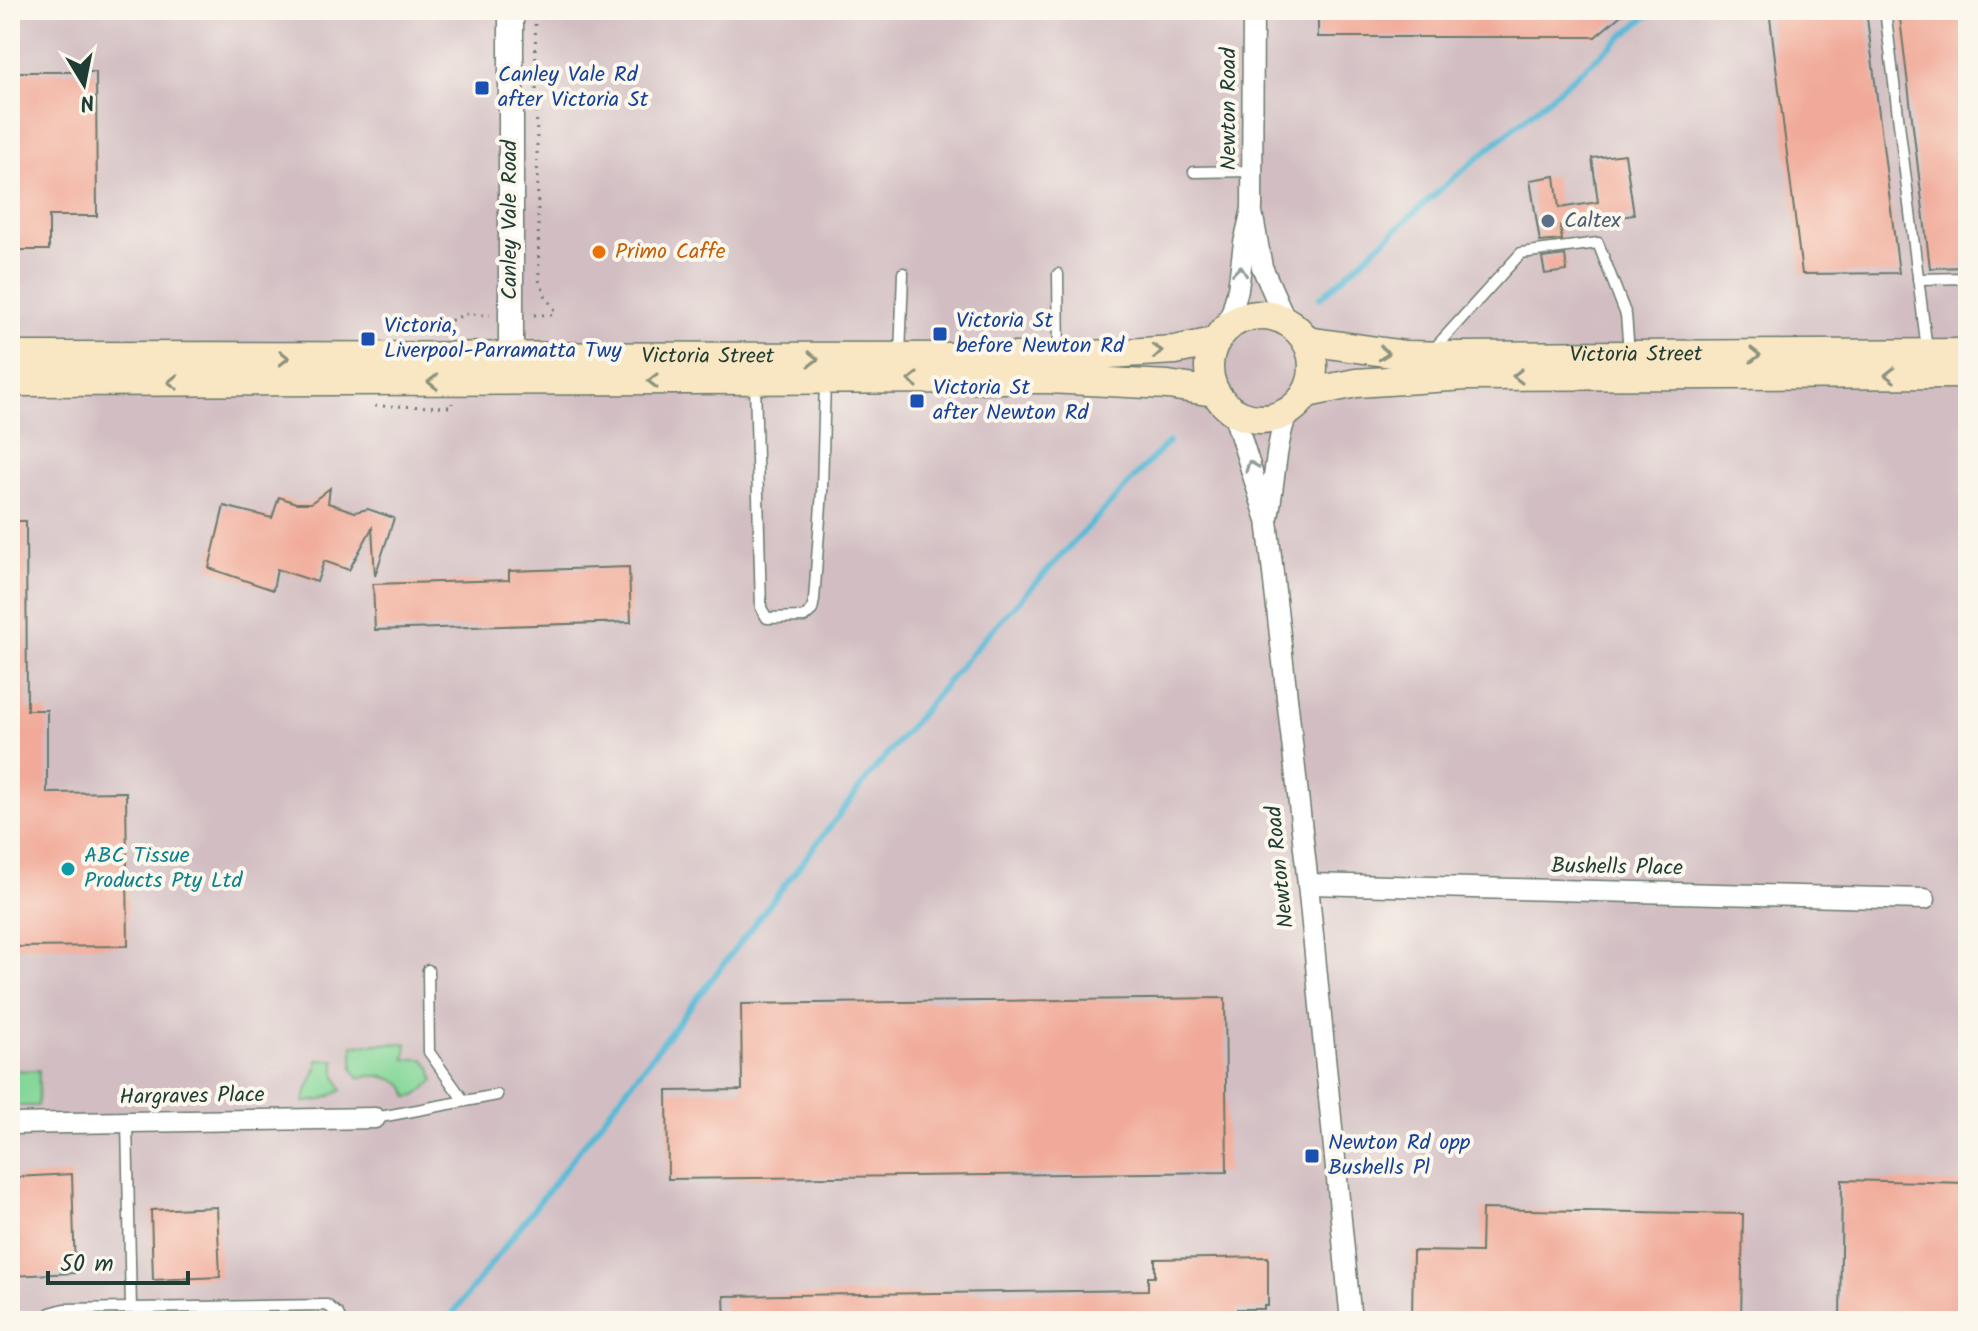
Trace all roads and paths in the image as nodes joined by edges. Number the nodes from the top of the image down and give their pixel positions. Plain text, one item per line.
1 (511, 10) edge
2 (535, 10) edge
3 (1253, 10) edge
4 (1885, 10) edge
5 (1253, 171) junction
6 (1194, 172) dead end
7 (1252, 209) junction
8 (903, 273) dead end
9 (1058, 274) dead end
10 (1968, 278) edge
11 (1918, 279) junction
12 (465, 314) dead end
13 (552, 315) dead end
14 (452, 320) dead end
15 (1286, 321) junction
16 (1218, 336) junction
17 (1307, 341) junction
18 (1968, 353) edge
19 (1927, 354) junction
20 (1428, 355) junction
21 (1629, 355) junction
22 (10, 356) edge
23 (1059, 357) junction
24 (900, 359) junction
25 (511, 370) junction
26 (1968, 374) edge
27 (825, 380) junction
28 (755, 381) junction
29 (10, 382) edge
30 (1307, 393) junction
31 (1223, 402) junction
32 (1287, 413) junction
33 (1267, 520) junction
34 (1308, 884) junction
35 (1925, 899) dead end
36 (428, 970) dead end
37 (497, 1095) dead end
38 (464, 1101) junction
39 (375, 1118) joint
40 (127, 1122) junction
41 (10, 1124) edge
42 (131, 1308) junction
43 (46, 1321) edge
44 (341, 1321) edge
45 (1351, 1321) edge

1 - 25 street, Canley Vale Road
2 - 13 path
3 - 5 street, Newton Road
4 - 11 lane
5 - 6 lane
5 - 7 street, Newton Road
7 - 15 street, Newton Road
16 -> 7 street, Newton Road
8 - 24 lane
9 - 23 lane
10 - 11 lane
11 - 19 lane
12 - 14 path
15 - 16 main road
15 - 17 main road
23 -> 16 main road, Victoria Street
16 - 31 main road
17 -> 20 main road, Victoria Street
17 - 30 main road
18 - 19 main road, Victoria Street
21 -> 19 main road, Victoria Street
20 - 21 main road, Victoria Street
20 - 21 lane
22 -> 25 main road, Victoria Street
23 - 24 main road, Victoria Street
25 -> 24 main road, Victoria Street
28 -> 25 main road, Victoria Street
25 -> 29 main road, Victoria Street
26 -> 30 main road, Victoria Street
27 - 28 main road, Victoria Street
27 - 28 lane
31 -> 27 main road, Victoria Street
30 - 32 main road
31 - 32 main road
33 -> 31 street, Newton Road
32 - 33 street
33 - 34 street, Newton Road
34 - 35 street, Bushells Place
34 - 45 street, Newton Road
36 - 38 lane
37 - 38 lane
38 - 39 lane
39 - 40 street, Hargraves Place
40 - 41 street, Hargraves Place
40 - 42 lane
42 - 43 lane
42 - 44 lane

